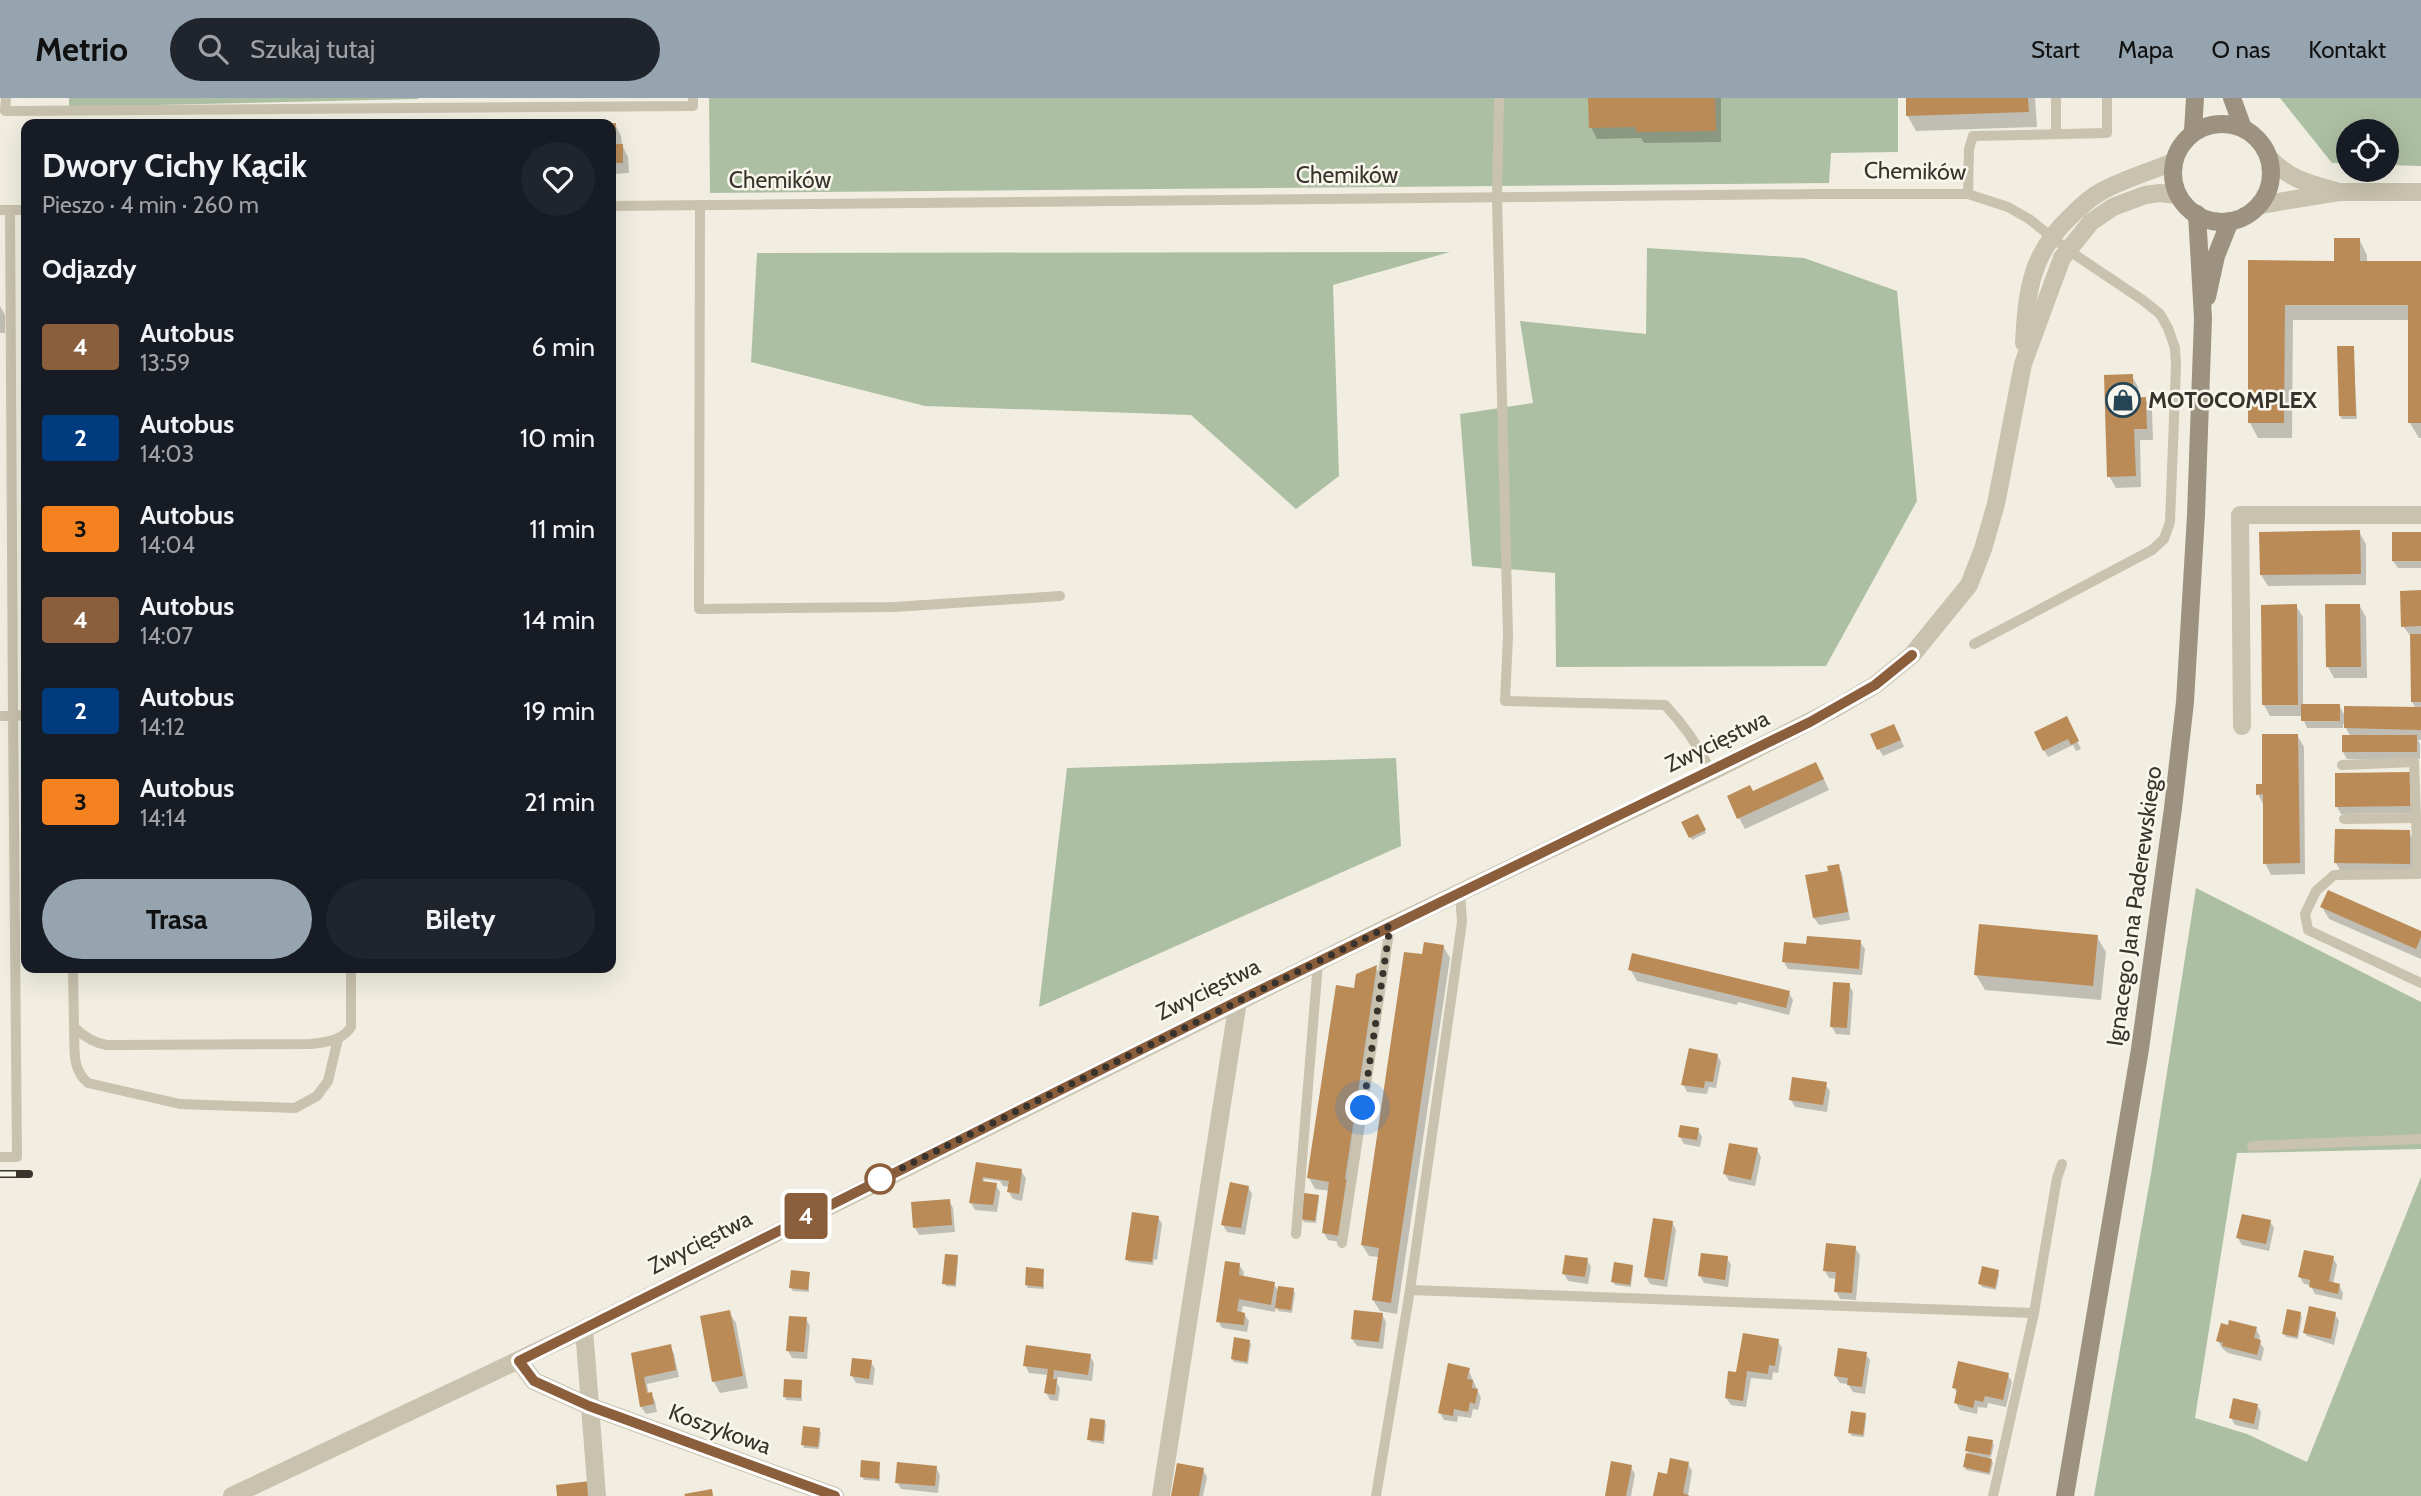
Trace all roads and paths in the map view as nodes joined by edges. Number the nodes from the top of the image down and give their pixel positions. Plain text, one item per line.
1 (5, 98) edge
2 (693, 98) edge
3 (1499, 98) edge
4 (2056, 98) edge
5 (2107, 98) edge
6 (2195, 98) edge
7 (2232, 98) edge
8 (2243, 128) junction
9 (2193, 131) junction
10 (2056, 134) junction
11 (2270, 159) junction
12 (2173, 162) junction
13 (2339, 192) junction
14 (2421, 192) edge
15 (1968, 194) junction
16 (2177, 195) junction
17 (1497, 199) junction
18 (700, 205) junction
19 (2260, 205) junction
20 (616, 206) edge
21 (5, 210) edge
22 (2197, 214) junction
23 (2230, 221) junction
24 (2052, 236) junction
25 (2068, 250) junction
26 (2203, 318) junction
27 (2022, 364) junction
28 (2421, 515) edge
29 (1060, 596) dead end
30 (1974, 644) dead end
31 (21, 715) edge
32 (0, 716) edge
33 (13, 716) junction
34 (2242, 726) dead end
35 (2342, 765) dead end
36 (1711, 772) junction
37 (2416, 818) junction
38 (2344, 819) dead end
39 (1460, 893) junction
40 (1390, 926) junction
41 (1318, 963) junction
42 (73, 973) edge
43 (351, 973) edge
44 (2421, 983) edge
45 (1238, 1001) junction
46 (74, 1027) junction
47 (338, 1039) junction
48 (2421, 1139) edge
49 (2252, 1146) dead end
50 (0, 1157) edge
51 (2062, 1164) dead end
52 (1296, 1234) dead end
53 (1342, 1243) dead end
54 (1410, 1290) junction
55 (2034, 1312) junction
56 (584, 1329) junction
57 (519, 1361) junction
58 (589, 1406) junction
59 (816, 1493) edge
60 (232, 1496) edge
61 (597, 1496) edge
62 (835, 1496) edge
63 (1161, 1496) edge
64 (1376, 1496) edge
65 (1993, 1496) edge
66 (2065, 1496) edge

1 - 2 lane
3 - 17 lane
4 - 10 lane
5 - 10 lane
6 - 9 main road
7 - 8 main road
8 - 9 main road
8 - 11 main road
9 - 12 main road
10 - 15 lane
11 - 13 street
11 - 19 main road
12 - 16 main road
12 - 24 street, Zwycięstwa
13 - 14 street
13 - 19 street
15 - 17 lane, Chemików
15 - 24 lane, Chemików
16 - 22 main road
16 - 25 street, Zwycięstwa
17 - 18 lane, Chemików
17 - 36 lane
18 - 20 lane, Chemików
18 - 29 lane
19 - 23 main road
21 - 33 lane
22 - 23 main road
22 - 26 main road, Ignacego Jana Paderewskiego
23 - 26 main road, Ignacego Jana Paderewskiego
24 - 25 lane, Chemików
24 - 27 street, Zwycięstwa
25 - 27 street, Zwycięstwa
25 - 30 lane, Chemików
26 - 66 main road, Ignacego Jana Paderewskiego
27 - 36 street, Zwycięstwa
28 - 34 street
31 - 33 lane
32 - 33 lane
33 - 50 lane
35 - 37 lane
36 - 39 street, Zwycięstwa
37 - 38 lane
37 - 44 lane
39 - 40 street, Zwycięstwa
39 - 54 lane
40 - 41 street, Zwycięstwa
40 - 53 lane
41 - 45 street, Zwycięstwa
41 - 52 lane
42 - 46 lane
43 - 47 lane
45 - 56 street, Zwycięstwa
45 - 63 street
46 - 47 lane
46 - 47 lane
48 - 49 lane
51 - 55 lane
54 - 55 lane
54 - 64 lane
55 - 65 lane
56 - 57 street, Zwycięstwa
56 - 58 street
57 - 58 street, Koszykowa
57 - 60 street, Zwycięstwa
58 - 59 street, Koszykowa
58 - 61 street
59 - 62 street, Koszykowa

